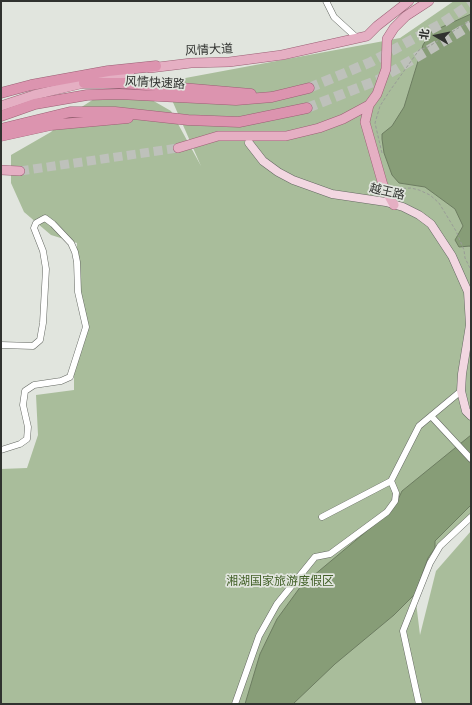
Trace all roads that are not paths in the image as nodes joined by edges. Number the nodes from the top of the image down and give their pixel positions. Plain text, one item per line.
1 (326, 1) edge
2 (409, 1) edge
3 (428, 1) edge
4 (367, 36) junction
5 (357, 38) junction
6 (386, 39) junction
7 (156, 66) junction
8 (84, 83) junction
9 (1, 93) edge
10 (369, 105) junction
11 (1, 106) edge
12 (307, 108) tunnel mouth
13 (1, 116) edge
14 (152, 116) junction
15 (343, 119) junction
16 (367, 125) junction
17 (1, 129) edge
18 (1, 136) edge
19 (249, 143) dead end
20 (178, 148) tunnel mouth
21 (1, 170) edge
22 (20, 171) tunnel mouth
23 (394, 205) junction
24 (1, 345) edge
25 (461, 391) junction
26 (469, 414) edge
27 (431, 416) junction
28 (1, 450) edge
29 (471, 458) edge
30 (391, 481) junction
31 (471, 517) edge
32 (322, 518) dead end
33 (235, 704) edge
34 (419, 704) edge

1 - 5 street
2 - 4 main road
3 - 6 main road
4 - 5 main road, 风情大道
4 - 6 main road
5 - 7 main road, 风情大道
6 - 10 main road
7 - 8 main road, 风情大道
7 - 9 highway
8 - 11 main road, 风情大道
8 - 13 highway, 风情快速路
10 - 15 main road
10 - 16 main road
12 - 14 highway
14 - 17 highway
14 - 18 highway
15 - 16 main road
15 - 20 main road
16 - 23 main road
19 - 23 main road, 越王路
21 - 22 main road
23 - 25 main road, 越王路
24 - 28 street
25 - 26 main road, 越王路
25 - 27 street
27 - 29 street
27 - 30 street
30 - 32 street
30 - 33 street
31 - 34 street

